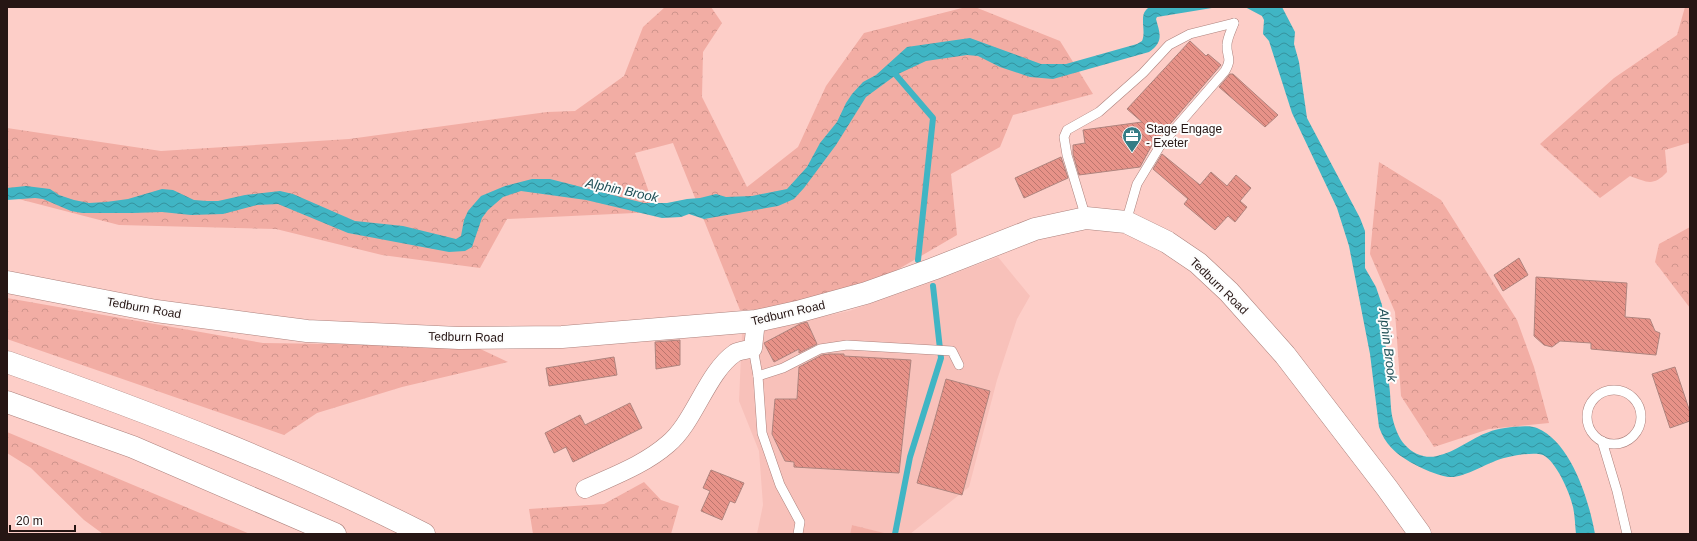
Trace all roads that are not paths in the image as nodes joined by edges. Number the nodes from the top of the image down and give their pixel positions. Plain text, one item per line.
1 (1086, 218) junction
2 (1126, 222) junction
3 (7, 282) edge
4 (756, 321) junction
5 (753, 348) junction
6 (7, 362) edge
7 (959, 365) dead end
8 (758, 376) junction
9 (7, 402) edge
10 (1602, 441) junction
11 (585, 489) dead end
12 (335, 534) edge
13 (424, 534) edge
14 (798, 534) edge
15 (1420, 534) edge
16 (1628, 534) edge

1 - 2 main road, Tedburn Road
1 - 2 lane
1 - 4 main road, Tedburn Road
2 - 15 main road, Tedburn Road
3 - 4 main road, Tedburn Road
4 - 5 street
5 - 8 lane
5 - 11 street
6 - 13 main road
7 - 8 lane
8 - 14 lane
9 - 12 main road
10 - 10 lane
10 - 16 lane

